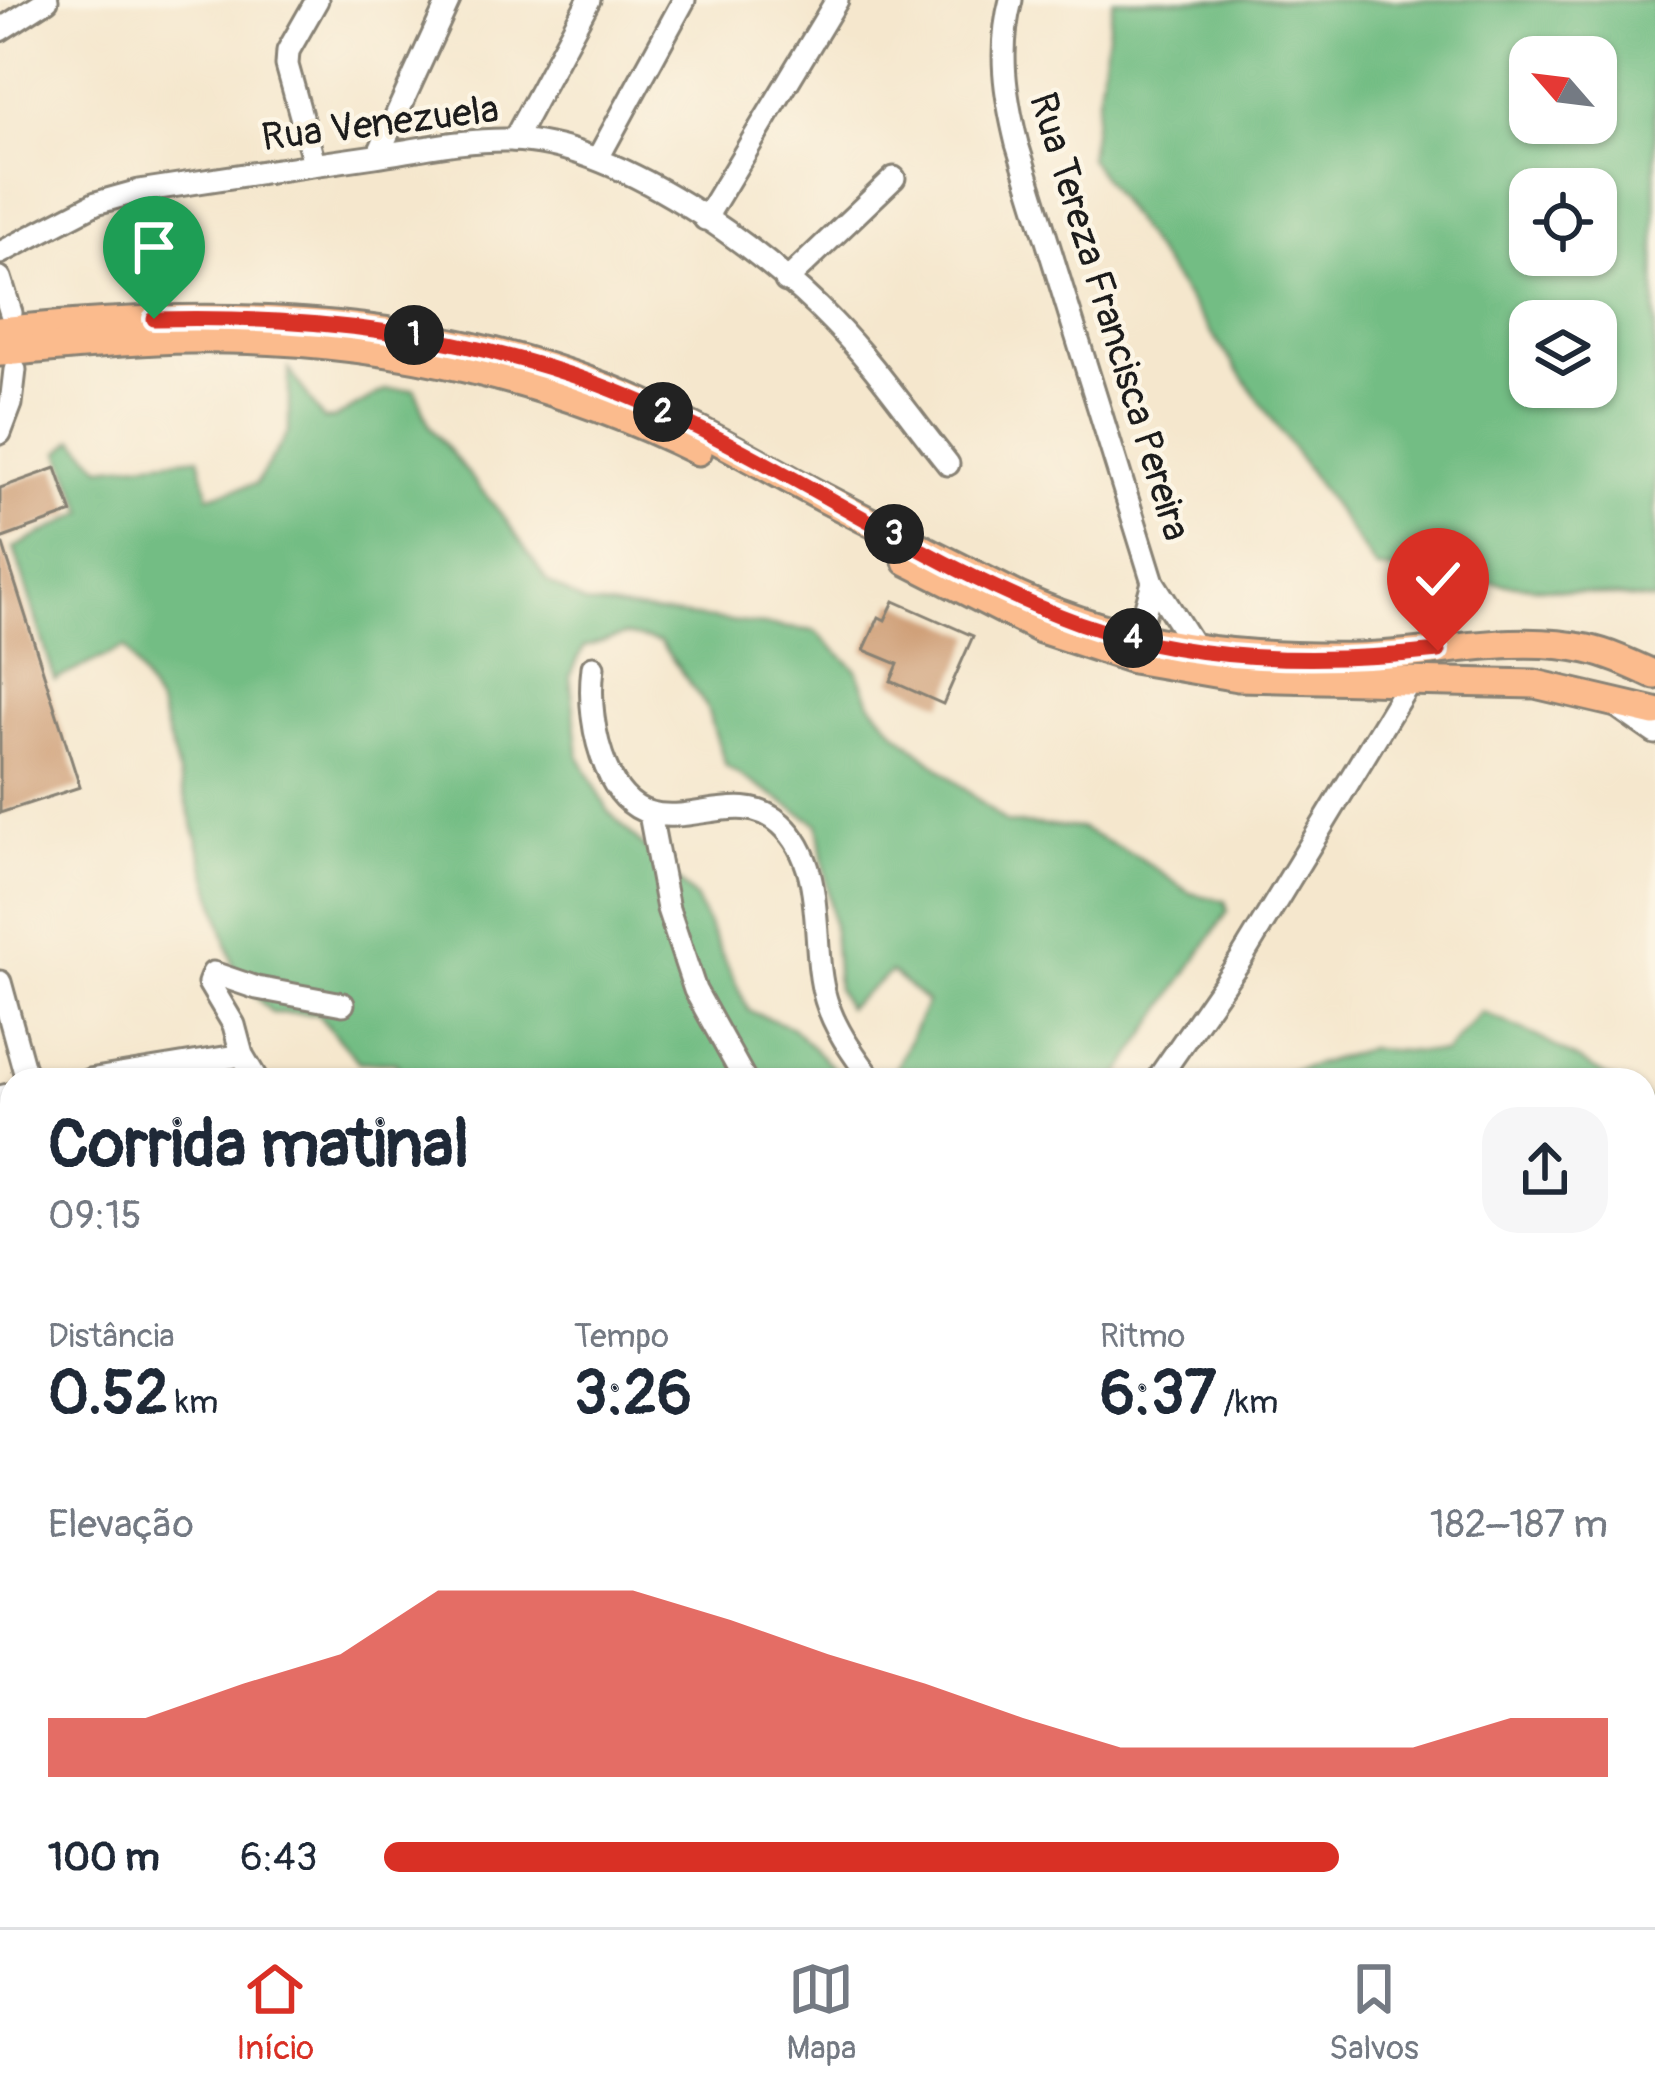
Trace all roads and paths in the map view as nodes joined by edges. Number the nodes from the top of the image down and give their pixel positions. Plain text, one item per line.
1 (47, 0) edge
2 (317, 0) edge
3 (449, 0) edge
4 (589, 0) edge
5 (684, 0) edge
6 (837, 0) edge
7 (1012, 0) edge
8 (0, 30) edge
9 (514, 140) junction
10 (378, 155) junction
11 (598, 158) junction
12 (314, 163) junction
13 (894, 178) dead end
14 (705, 219) junction
15 (0, 253) edge
16 (0, 278) edge
17 (786, 280) junction
18 (6, 322) edge
19 (7, 361) edge
20 (0, 433) edge
21 (948, 464) dead end
22 (1153, 582) junction
23 (1137, 640) junction
24 (1197, 651) junction
25 (593, 667) dead end
26 (1655, 675) edge
27 (1410, 680) junction
28 (1610, 701) junction
29 (1655, 712) edge
30 (1655, 734) edge
31 (650, 814) junction
32 (0, 982) edge
33 (343, 1004) dead end
34 (242, 1055) junction
35 (24, 1068) edge
36 (162, 1068) edge
37 (250, 1068) edge
38 (738, 1068) edge
39 (864, 1068) edge
40 (1165, 1068) edge

1 - 8 street
2 - 12 street
3 - 10 street
4 - 9 street
5 - 11 street
6 - 14 street
7 - 22 street, Rua Tereza Francisca Pereira
9 - 10 street, Rua Venezuela
9 - 11 street, Rua Venezuela
10 - 12 street, Rua Venezuela
11 - 14 street, Rua Venezuela
12 - 15 street, Rua Venezuela
13 - 17 street
14 - 17 street, Rua Venezuela
16 - 18 street
17 - 21 street, Rua Venezuela
18 - 23 main road
19 - 20 street
19 - 27 main road
22 - 23 street, Rua Tereza Francisca Pereira
22 - 24 street, Rua Tereza Francisca Pereira
23 - 24 main road
24 - 26 main road
25 - 31 street
27 - 28 main road
27 - 40 street
28 - 29 main road
28 - 30 street
31 - 38 street
31 - 39 street
32 - 35 street
33 - 34 street
34 - 36 street
34 - 37 street

